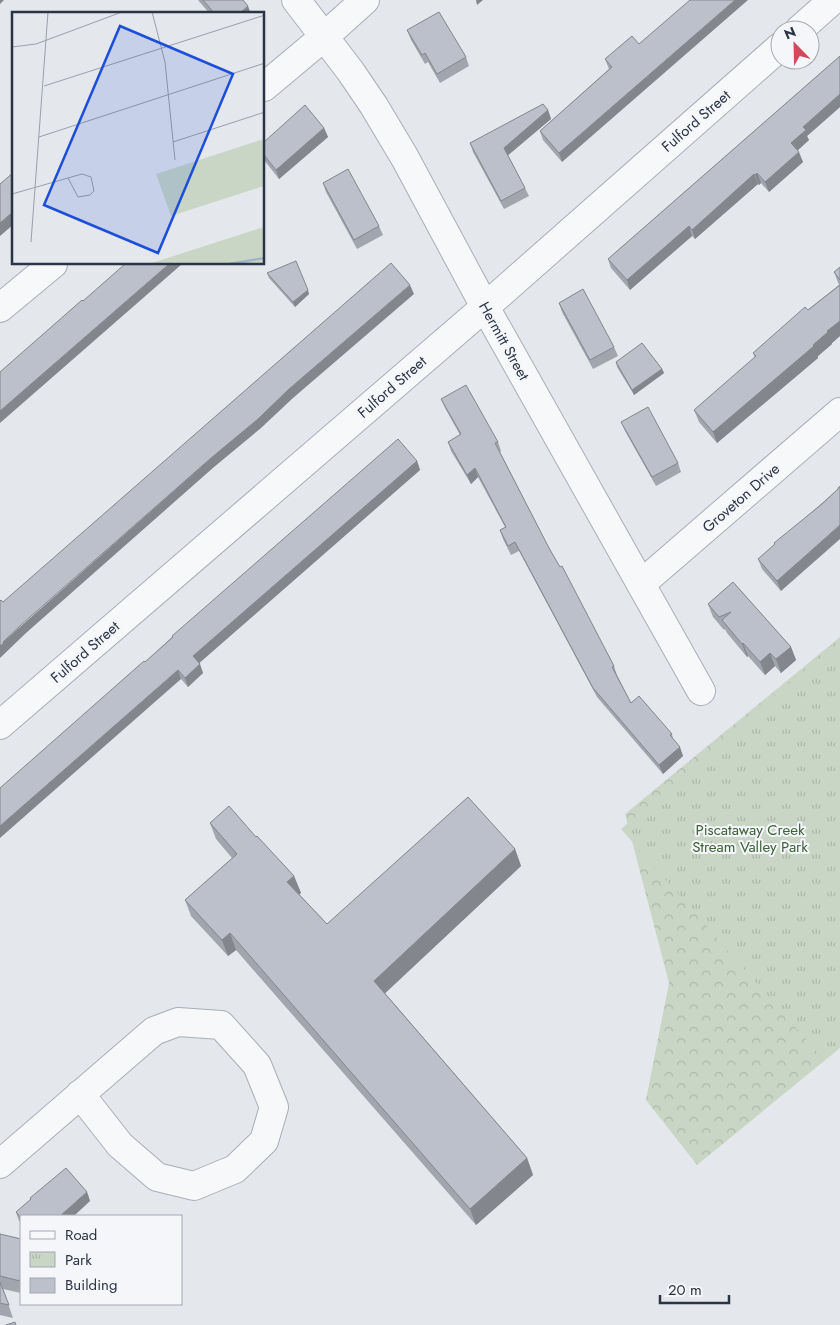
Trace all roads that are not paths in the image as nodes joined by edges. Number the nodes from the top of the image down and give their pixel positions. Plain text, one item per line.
1 (296, 0) edge
2 (365, 0) edge
3 (833, 0) edge
4 (810, 20) edge
5 (325, 36) junction
6 (770, 56) edge
7 (265, 86) edge
8 (52, 265) edge
9 (485, 307) junction
10 (0, 308) edge
11 (840, 412) edge
12 (641, 584) junction
13 (701, 690) dead end
14 (0, 724) edge
15 (80, 1094) junction
16 (0, 1164) edge

1 - 5 street, Hermitt Street
2 - 5 street
3 - 4 street
5 - 7 street
5 - 9 street, Hermitt Street
6 - 9 street, Fulford Street
8 - 10 street
9 - 12 street, Hermitt Street
9 - 14 street, Fulford Street
11 - 12 street, Groveton Drive
12 - 13 street, Hermitt Street
15 - 15 street
15 - 16 street

